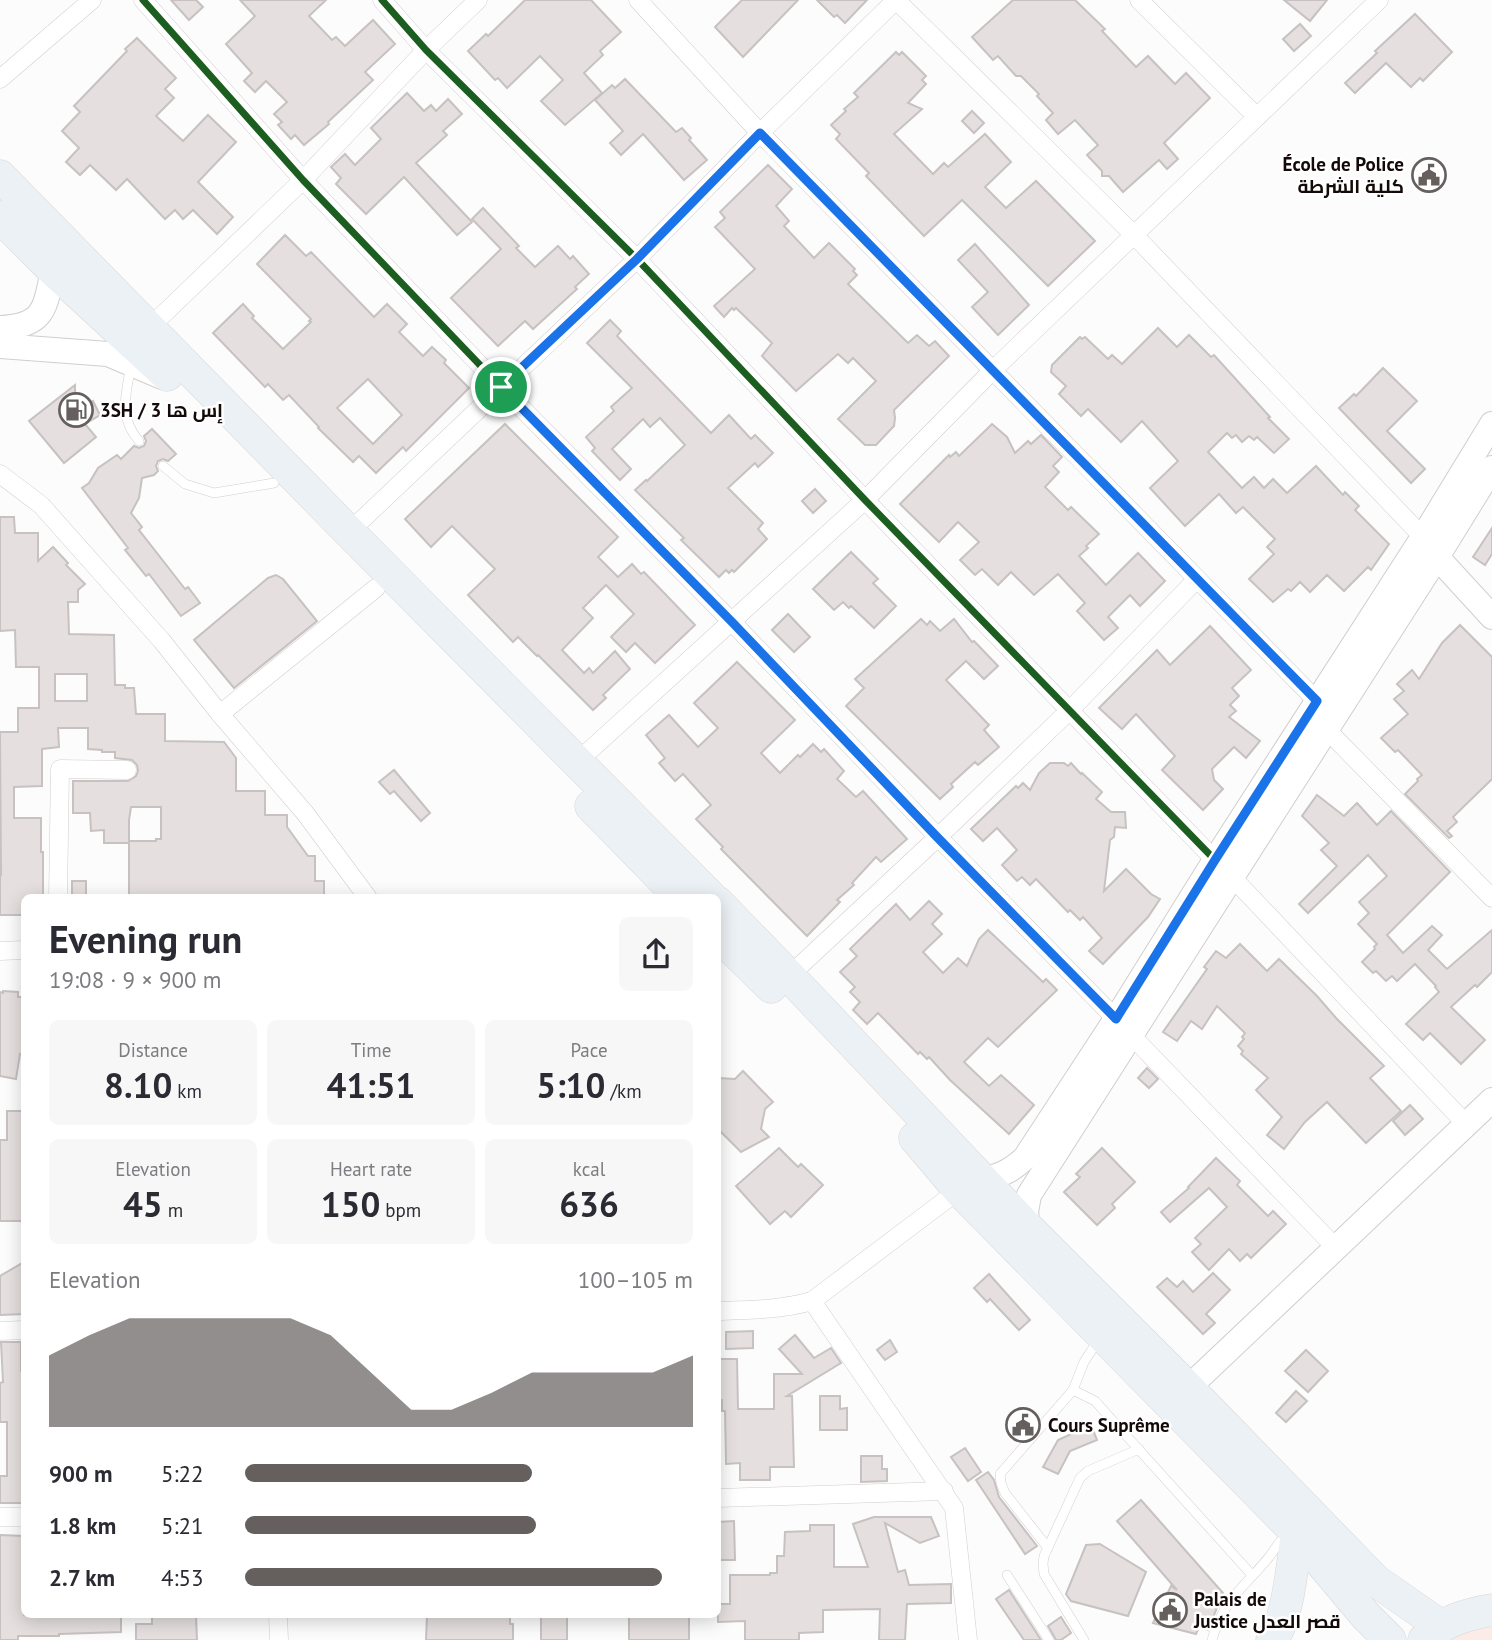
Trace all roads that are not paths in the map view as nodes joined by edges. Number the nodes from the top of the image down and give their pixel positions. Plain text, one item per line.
1 (92, 0) edge
2 (143, 0) edge
3 (382, 0) edge
4 (478, 0) edge
5 (638, 0) edge
6 (896, 0) edge
7 (1139, 0) edge
8 (1379, 0) edge
9 (426, 50) junction
10 (0, 79) edge
11 (1257, 117) junction
12 (760, 133) junction
13 (0, 176) edge
14 (303, 180) junction
15 (0, 217) edge
16 (1134, 235) junction
17 (637, 259) junction
18 (53, 270) junction
19 (0, 328) edge
20 (149, 328) junction
21 (0, 346) edge
22 (131, 363) junction
23 (993, 370) junction
24 (177, 384) junction
25 (501, 387) junction
26 (1492, 424) edge
27 (139, 441) dead end
28 (163, 466) dead end
29 (1492, 468) edge
30 (0, 474) edge
31 (274, 483) junction
32 (865, 500) junction
33 (349, 532) junction
34 (1423, 537) junction
35 (1437, 558) junction
36 (1197, 579) junction
37 (376, 588) junction
38 (1492, 617) edge
39 (732, 622) junction
40 (1317, 701) junction
41 (1070, 710) junction
42 (220, 714) junction
43 (1327, 730) junction
44 (577, 762) junction
45 (127, 770) dead end
46 (938, 838) junction
47 (1223, 868) junction
48 (58, 894) edge
49 (365, 894) edge
50 (677, 894) edge
51 (708, 894) edge
52 (1492, 898) edge
53 (721, 906) edge
54 (721, 942) edge
55 (21, 950) edge
56 (0, 951) edge
57 (789, 976) junction
58 (1124, 1028) junction
59 (1492, 1100) edge
60 (1466, 1124) junction
61 (971, 1185) junction
62 (1028, 1228) junction
63 (1336, 1248) junction
64 (812, 1301) junction
65 (721, 1311) edge
66 (21, 1330) edge
67 (0, 1331) edge
68 (1102, 1335) junction
69 (1188, 1388) junction
70 (1073, 1390) junction
71 (1139, 1449) junction
72 (944, 1491) junction
73 (721, 1498) edge
74 (0, 1517) edge
75 (21, 1517) edge
76 (1294, 1531) junction
77 (1048, 1548) junction
78 (1007, 1575) dead end
79 (1252, 1575) junction
80 (1492, 1610) edge
81 (278, 1618) edge
82 (1432, 1633) edge
83 (279, 1640) edge
84 (968, 1640) edge
85 (1049, 1640) edge
86 (1084, 1640) edge
87 (1212, 1640) edge
88 (1272, 1640) edge
89 (1390, 1640) edge

1 - 10 street
2 - 14 street
3 - 9 street
4 - 9 street
5 - 12 street
6 - 12 street
6 - 16 street
7 - 11 street
8 - 11 street
9 - 14 street
9 - 17 street
11 - 16 street
12 - 17 street
12 - 23 street
13 - 20 highway
14 - 20 street
14 - 25 street
15 - 18 highway
16 - 23 street
16 - 34 street
17 - 25 street
17 - 32 street
18 - 19 street
18 - 24 highway
20 - 33 highway
21 - 22 street
22 - 24 street
22 - 27 lane
23 - 32 street
23 - 36 street
24 - 31 highway
25 - 33 street
25 - 39 street
26 - 34 street
28 - 31 lane
29 - 35 street
30 - 42 street
31 - 37 highway
32 - 39 street
32 - 41 street
33 - 44 highway
34 - 40 street
35 - 38 street
35 - 43 street
36 - 40 street
36 - 41 street
37 - 42 street
37 - 50 highway
39 - 44 street
39 - 46 street
40 - 47 street
41 - 46 street
41 - 47 street
42 - 49 street
43 - 47 street
43 - 52 street
44 - 51 highway
45 - 48 street
46 - 57 street
46 - 58 street
47 - 58 street
47 - 60 street
53 - 57 highway
54 - 61 highway
55 - 56 street
57 - 61 highway
58 - 61 street
58 - 62 street
58 - 63 street
59 - 60 street
60 - 63 street
61 - 62 highway
61 - 64 street
61 - 68 highway
62 - 69 highway
63 - 69 street
64 - 65 street
64 - 72 street
66 - 67 street
68 - 70 lane
68 - 76 highway
69 - 82 highway
70 - 71 lane
70 - 77 lane
71 - 77 lane
71 - 79 lane
72 - 73 street
72 - 84 street
74 - 75 street
76 - 79 lane
76 - 88 highway
76 - 89 highway
77 - 86 lane
78 - 85 lane
79 - 87 lane
80 - 82 highway
81 - 83 street

